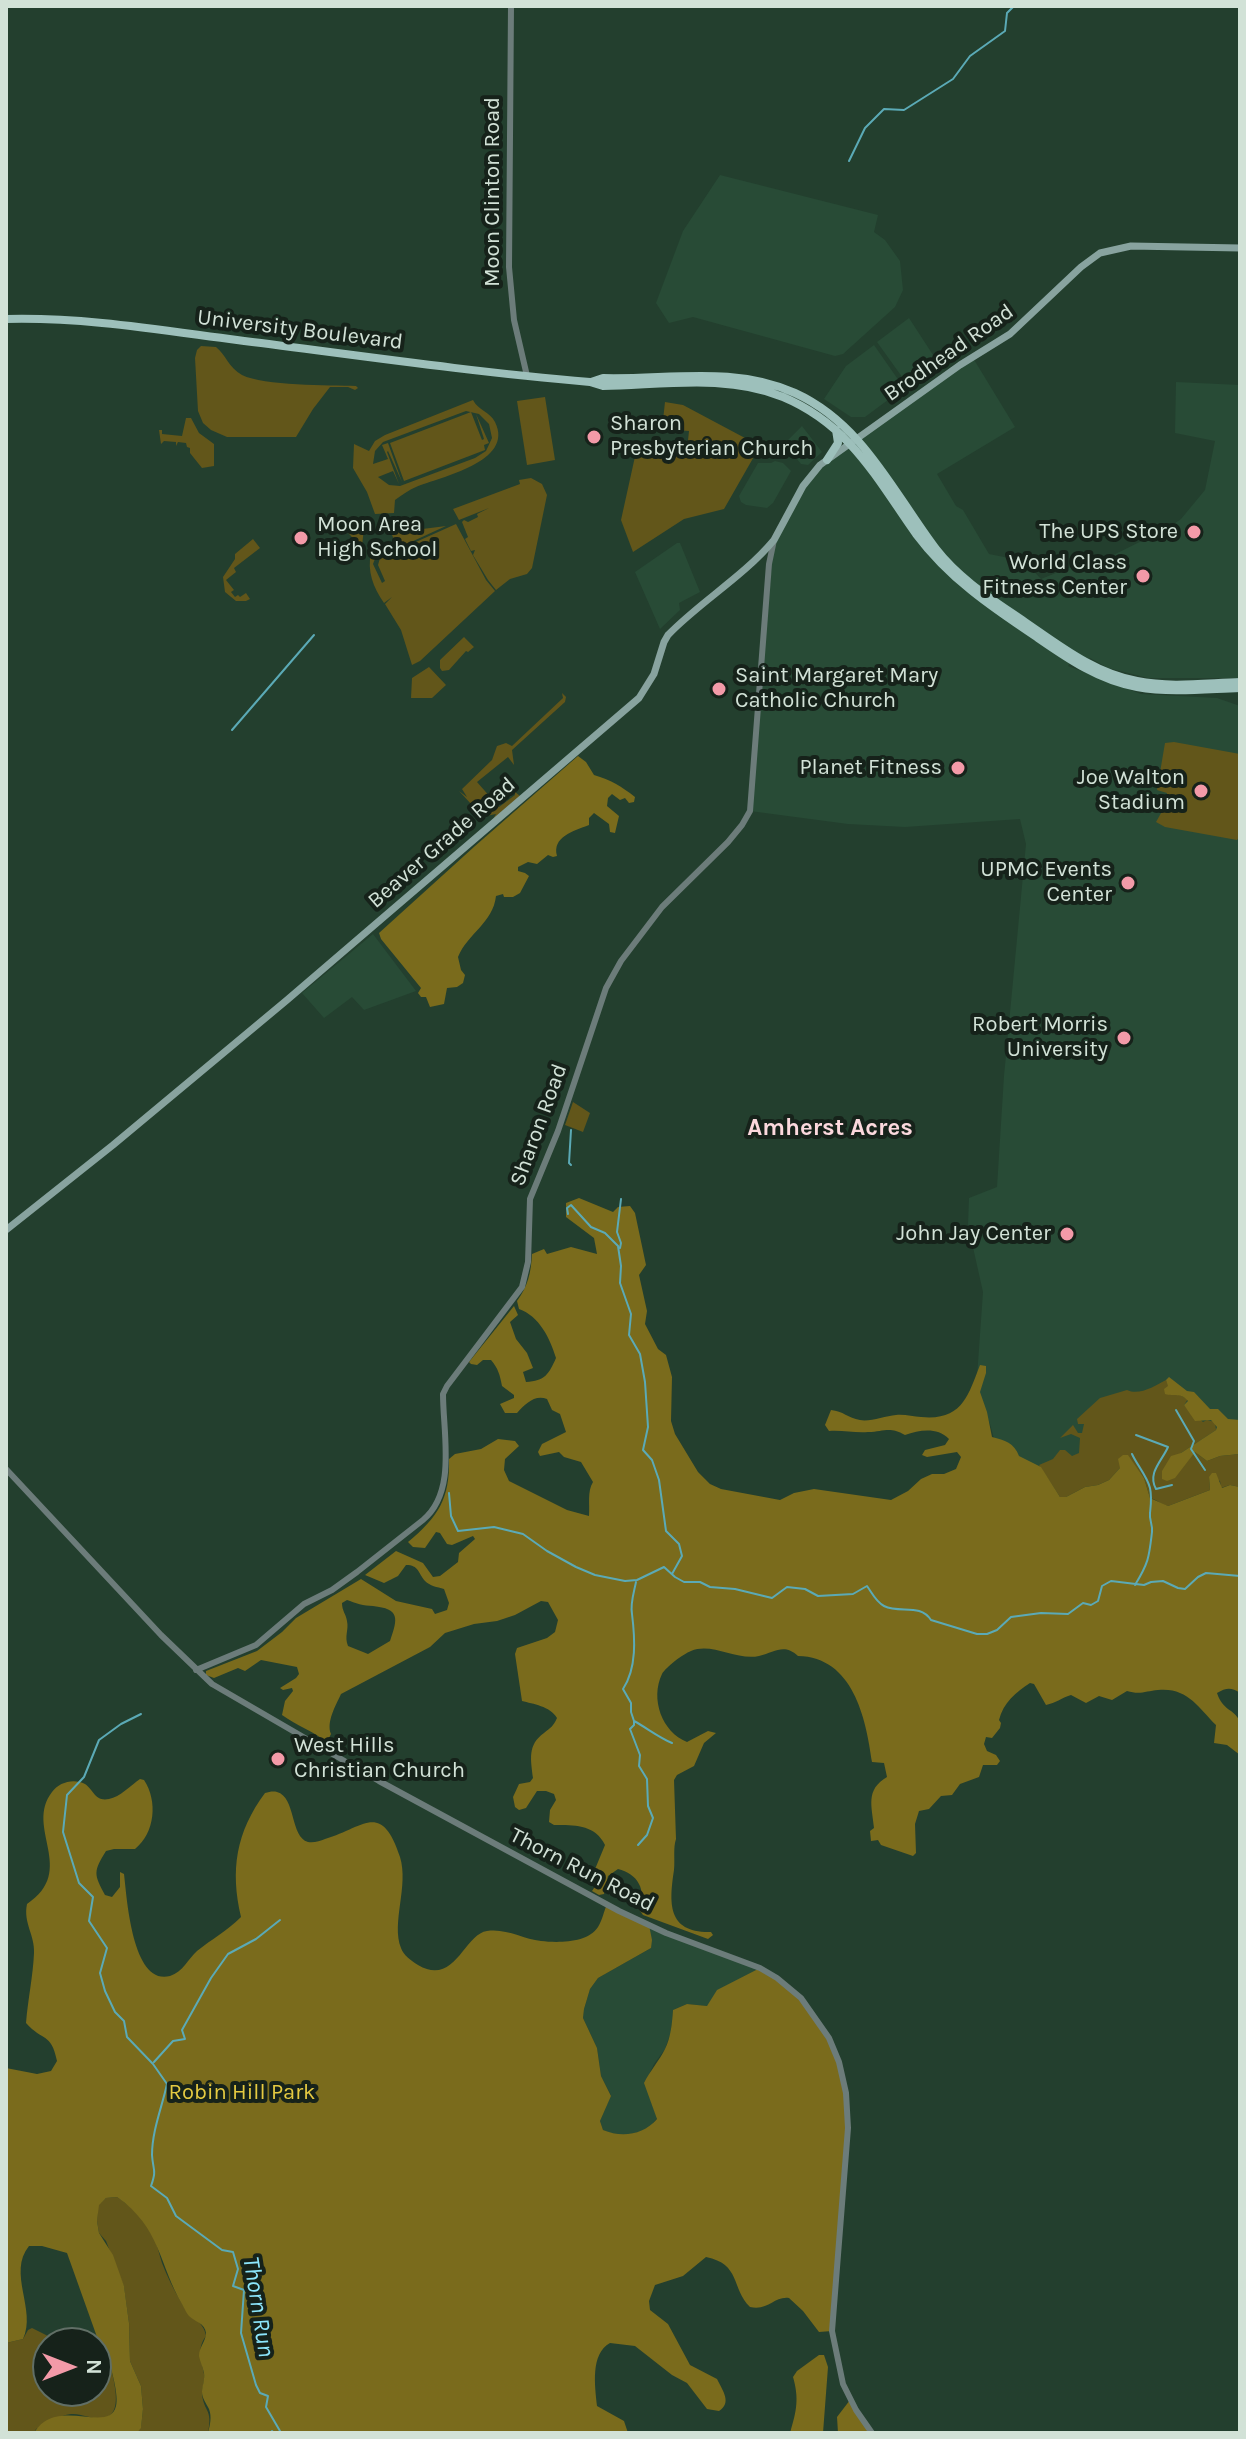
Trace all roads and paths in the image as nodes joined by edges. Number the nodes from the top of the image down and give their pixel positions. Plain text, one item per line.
1 (511, 6) edge
2 (1240, 248) edge
3 (6, 319) edge
4 (527, 376) junction
5 (590, 382) junction
6 (836, 429) junction
7 (855, 441) junction
8 (827, 460) junction
9 (774, 540) junction
10 (1240, 685) edge
11 (6, 1230) edge
12 (6, 1469) edge
13 (196, 1670) junction
14 (872, 2433) edge

1 - 4 street, Moon Clinton Road
2 - 7 main road, Brodhead Road
3 - 4 main road, University Boulevard
4 - 5 main road, University Boulevard
5 - 6 main road, University Boulevard
5 - 7 main road, University Boulevard
6 - 7 main road, University Boulevard
6 - 8 main road
7 - 8 main road, Beaver Grade Road
7 - 10 main road, University Boulevard
8 - 9 main road, Beaver Grade Road
9 - 11 main road, Beaver Grade Road
9 - 13 street, Sharon Road
12 - 13 street, Thorn Run Road
13 - 14 street, Thorn Run Road

